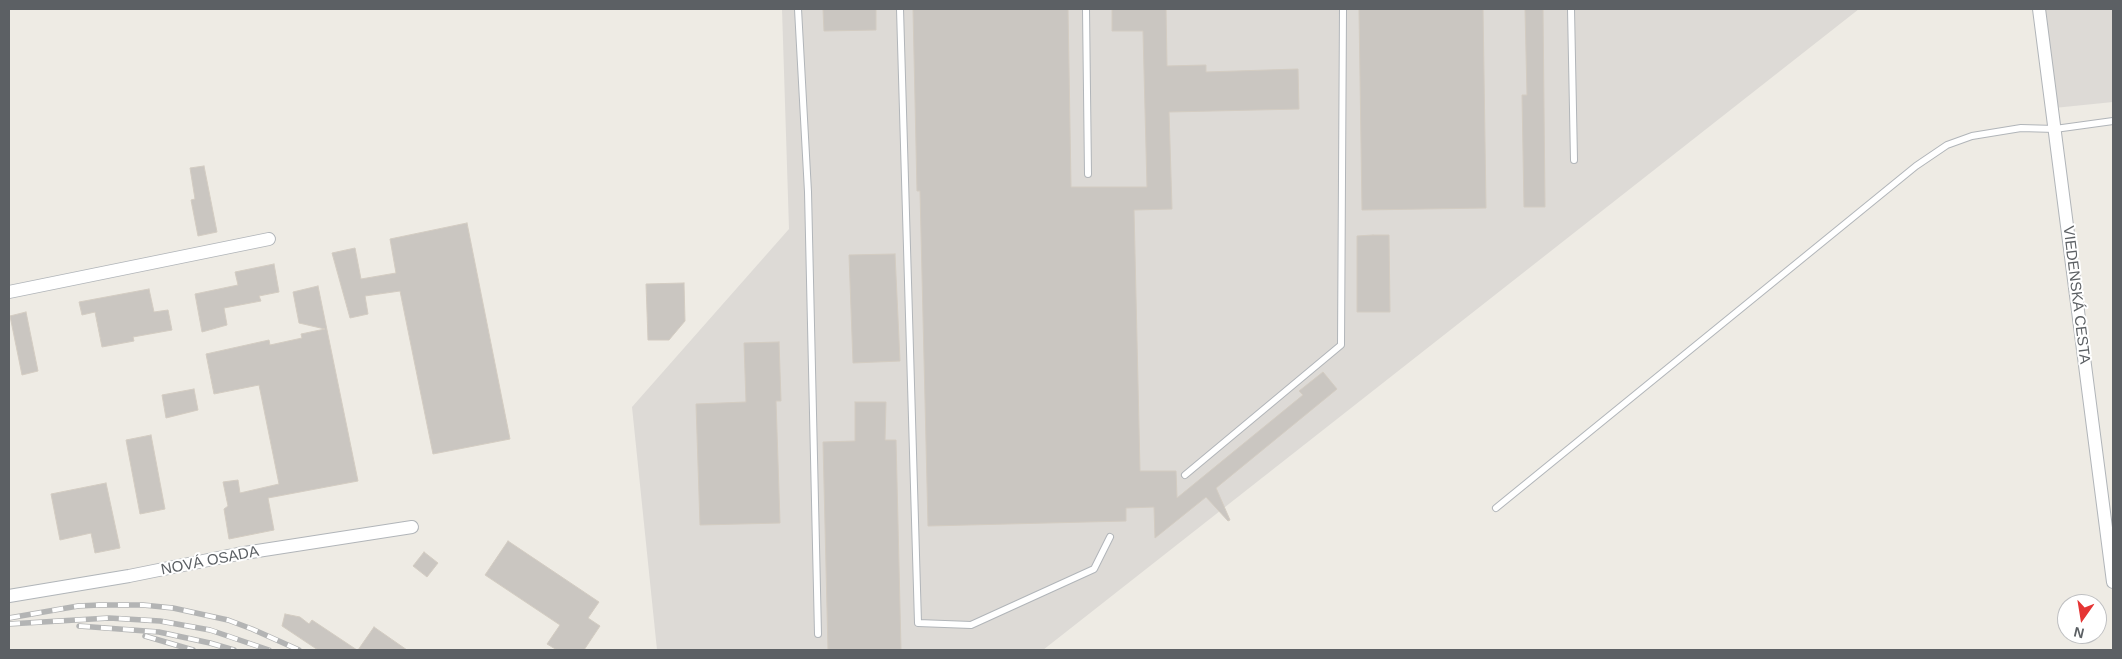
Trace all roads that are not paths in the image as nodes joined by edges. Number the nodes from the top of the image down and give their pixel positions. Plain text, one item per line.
1 (798, 9) edge
2 (900, 9) edge
3 (1086, 9) edge
4 (1343, 9) edge
5 (1571, 9) edge
6 (2039, 9) edge
7 (2113, 121) edge
8 (2055, 129) junction
9 (1574, 160) dead end
10 (1088, 174) dead end
11 (269, 239) dead end
12 (9, 292) edge
13 (1185, 476) dead end
14 (1496, 508) dead end
15 (412, 527) dead end
16 (1110, 537) dead end
17 (2113, 582) edge
18 (9, 596) edge
19 (818, 634) dead end

1 - 19 lane
2 - 16 lane
3 - 10 lane
4 - 13 lane
5 - 9 lane
6 - 8 street, VIEDENSKÁ CESTA
7 - 8 lane
8 - 14 lane
8 - 17 street, VIEDENSKÁ CESTA
11 - 12 street
15 - 18 street, NOVÁ OSADA

